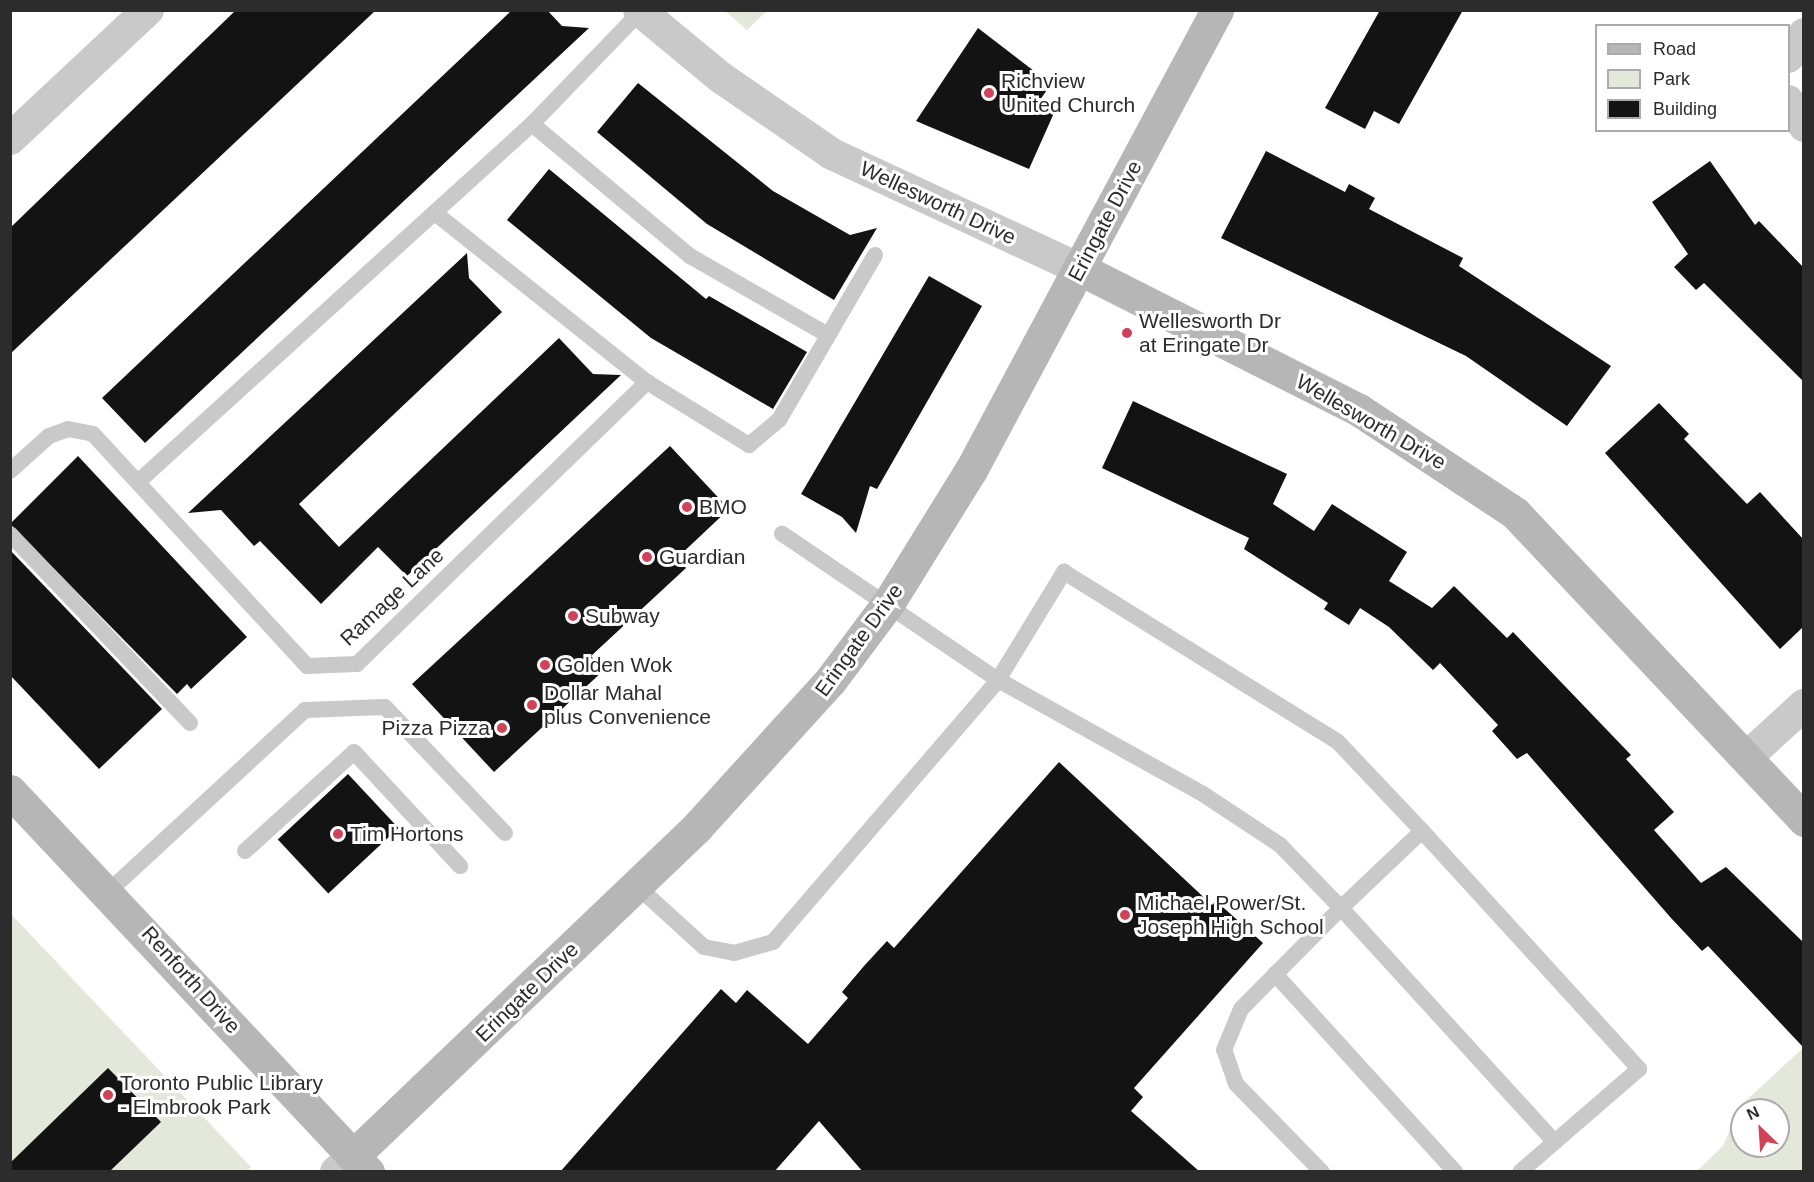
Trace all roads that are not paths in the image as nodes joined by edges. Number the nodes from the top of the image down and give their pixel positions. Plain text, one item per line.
1 (148, 10) edge
2 (1217, 10) edge
3 (640, 11) edge
4 (1803, 34) edge
5 (1790, 54) edge
6 (1790, 104) edge
7 (532, 124) junction
8 (1803, 126) edge
9 (10, 139) edge
10 (435, 213) junction
11 (875, 255) dead end
12 (1080, 269) junction
13 (828, 335) junction
14 (647, 382) junction
15 (10, 471) edge
16 (138, 482) junction
17 (10, 534) edge
18 (782, 534) dead end
19 (889, 602) junction
20 (998, 680) junction
21 (1803, 705) edge
22 (190, 723) dead end
23 (1747, 757) junction
24 (10, 791) edge
25 (1803, 820) edge
26 (1422, 831) junction
27 (505, 833) dead end
28 (244, 851) dead end
29 (460, 866) dead end
30 (637, 886) junction
31 (109, 891) junction
32 (1341, 908) junction
33 (1275, 974) junction
34 (1555, 1142) junction
35 (352, 1166) edge
36 (1322, 1172) edge
37 (1455, 1172) edge
38 (1520, 1172) edge

1 - 9 street
2 - 12 street, Eringate Drive
3 - 7 lane
3 - 12 street, Wellesworth Drive
4 - 5 street
6 - 8 street
7 - 10 lane
7 - 13 lane
10 - 14 lane
10 - 16 lane
11 - 13 lane
12 - 19 street, Eringate Drive
12 - 23 street, Wellesworth Drive
13 - 14 lane
14 - 16 lane, Ramage Lane
15 - 16 lane, Ramage Lane
17 - 22 lane
18 - 19 lane
19 - 20 lane
19 - 30 street, Eringate Drive
20 - 26 lane
20 - 30 lane
20 - 32 lane
21 - 23 street
23 - 25 street, Wellesworth Drive
24 - 31 street, Renforth Drive
26 - 32 lane
26 - 34 lane
27 - 31 lane
28 - 29 lane
30 - 35 street, Eringate Drive
31 - 35 street, Renforth Drive
32 - 33 lane
32 - 34 lane
33 - 36 lane
33 - 37 lane
34 - 38 lane

